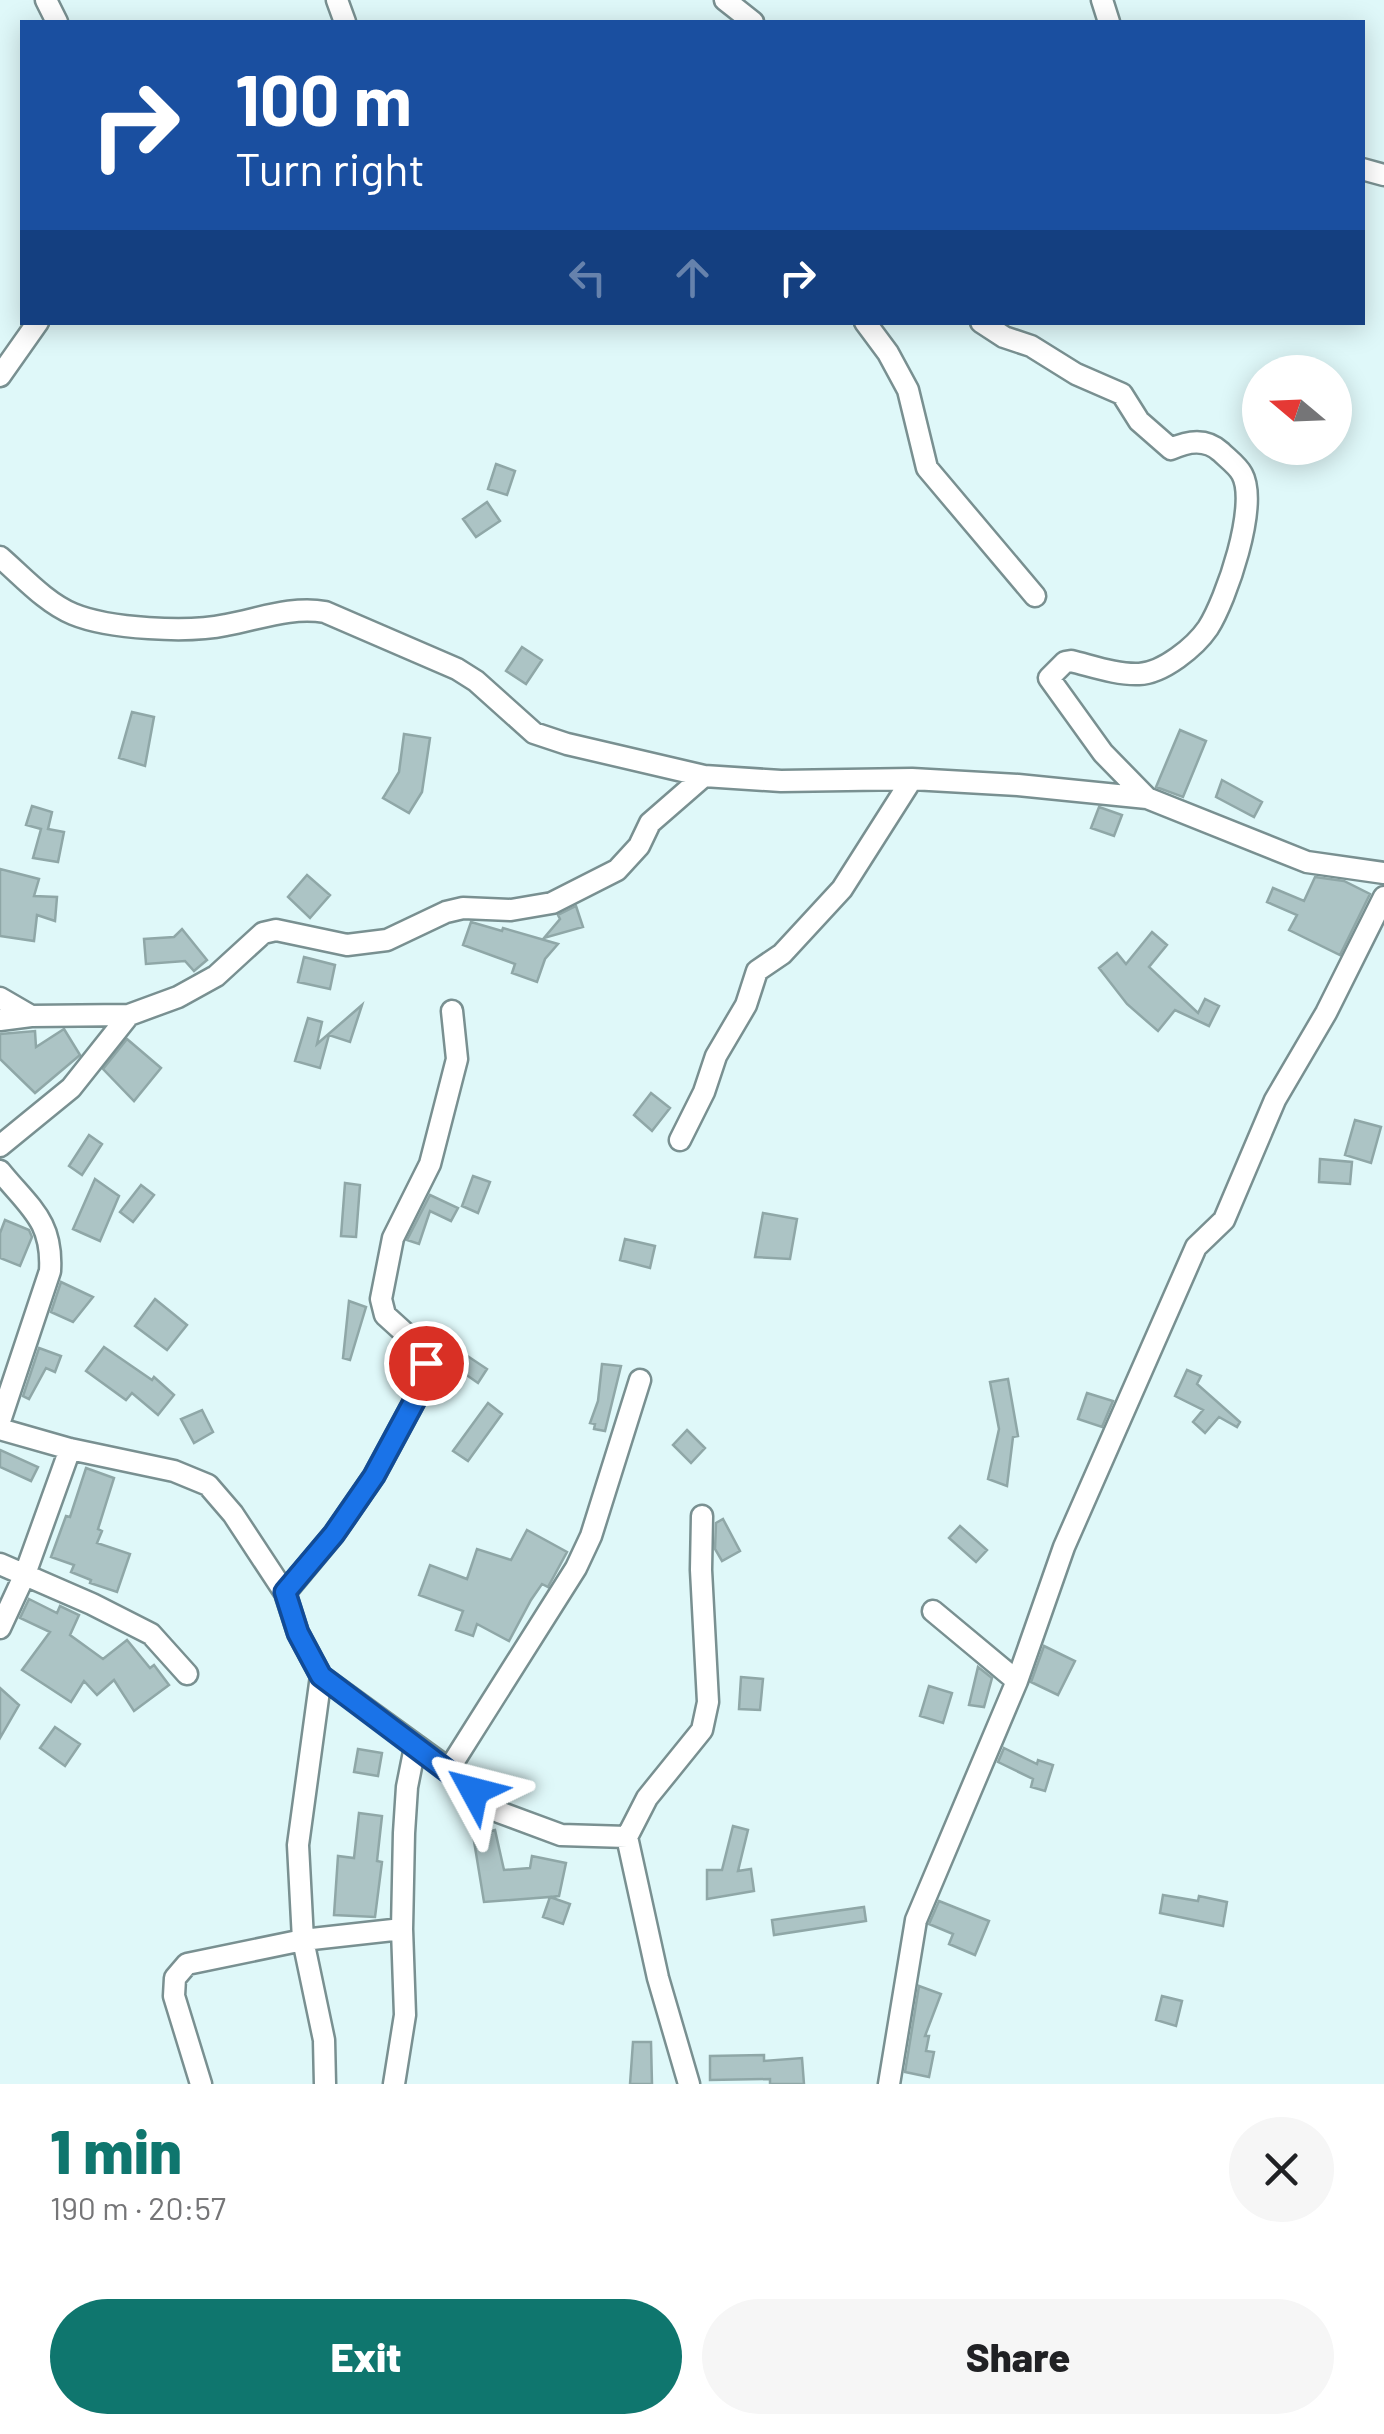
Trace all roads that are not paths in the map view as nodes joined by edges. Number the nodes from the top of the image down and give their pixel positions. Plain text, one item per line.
1 (725, 0) edge
2 (751, 20) edge
3 (36, 325) edge
4 (867, 325) edge
5 (986, 325) edge
6 (0, 376) edge
7 (0, 557) edge
8 (1036, 596) dead end
9 (704, 776) junction
10 (912, 779) junction
11 (1147, 798) junction
12 (1384, 873) edge
13 (1384, 897) edge
14 (0, 998) edge
15 (452, 1010) dead end
16 (129, 1015) junction
17 (31, 1016) junction
18 (0, 1020) edge
19 (680, 1140) dead end
20 (0, 1146) edge
21 (0, 1171) edge
22 (640, 1380) dead end
23 (0, 1421) edge
24 (0, 1429) edge
25 (70, 1449) junction
26 (702, 1516) dead end
27 (0, 1564) edge
28 (25, 1574) junction
29 (285, 1592) junction
30 (933, 1611) dead end
31 (0, 1628) edge
32 (187, 1674) dead end
33 (321, 1676) junction
34 (1017, 1681) junction
35 (415, 1746) junction
36 (449, 1769) junction
37 (627, 1838) junction
38 (402, 1929) junction
39 (304, 1940) junction
40 (201, 2084) edge
41 (325, 2084) edge
42 (394, 2084) edge
43 (689, 2084) edge
44 (890, 2084) edge

1 - 2 street
3 - 6 street
4 - 8 street
5 - 11 street
7 - 9 street
9 - 10 street
9 - 16 street
10 - 11 street
10 - 19 street
11 - 12 street
13 - 34 street
14 - 17 street
15 - 29 street
16 - 17 street
16 - 20 street
17 - 18 street
21 - 23 street
22 - 36 street
24 - 25 street
25 - 28 street
25 - 29 street
26 - 37 street
27 - 28 street
28 - 31 street
28 - 32 street
29 - 33 street
30 - 34 street
33 - 35 street
33 - 39 street
34 - 44 street
35 - 36 street
35 - 38 street
36 - 37 street
37 - 43 street
38 - 39 street
38 - 42 street
39 - 40 street
39 - 41 street

